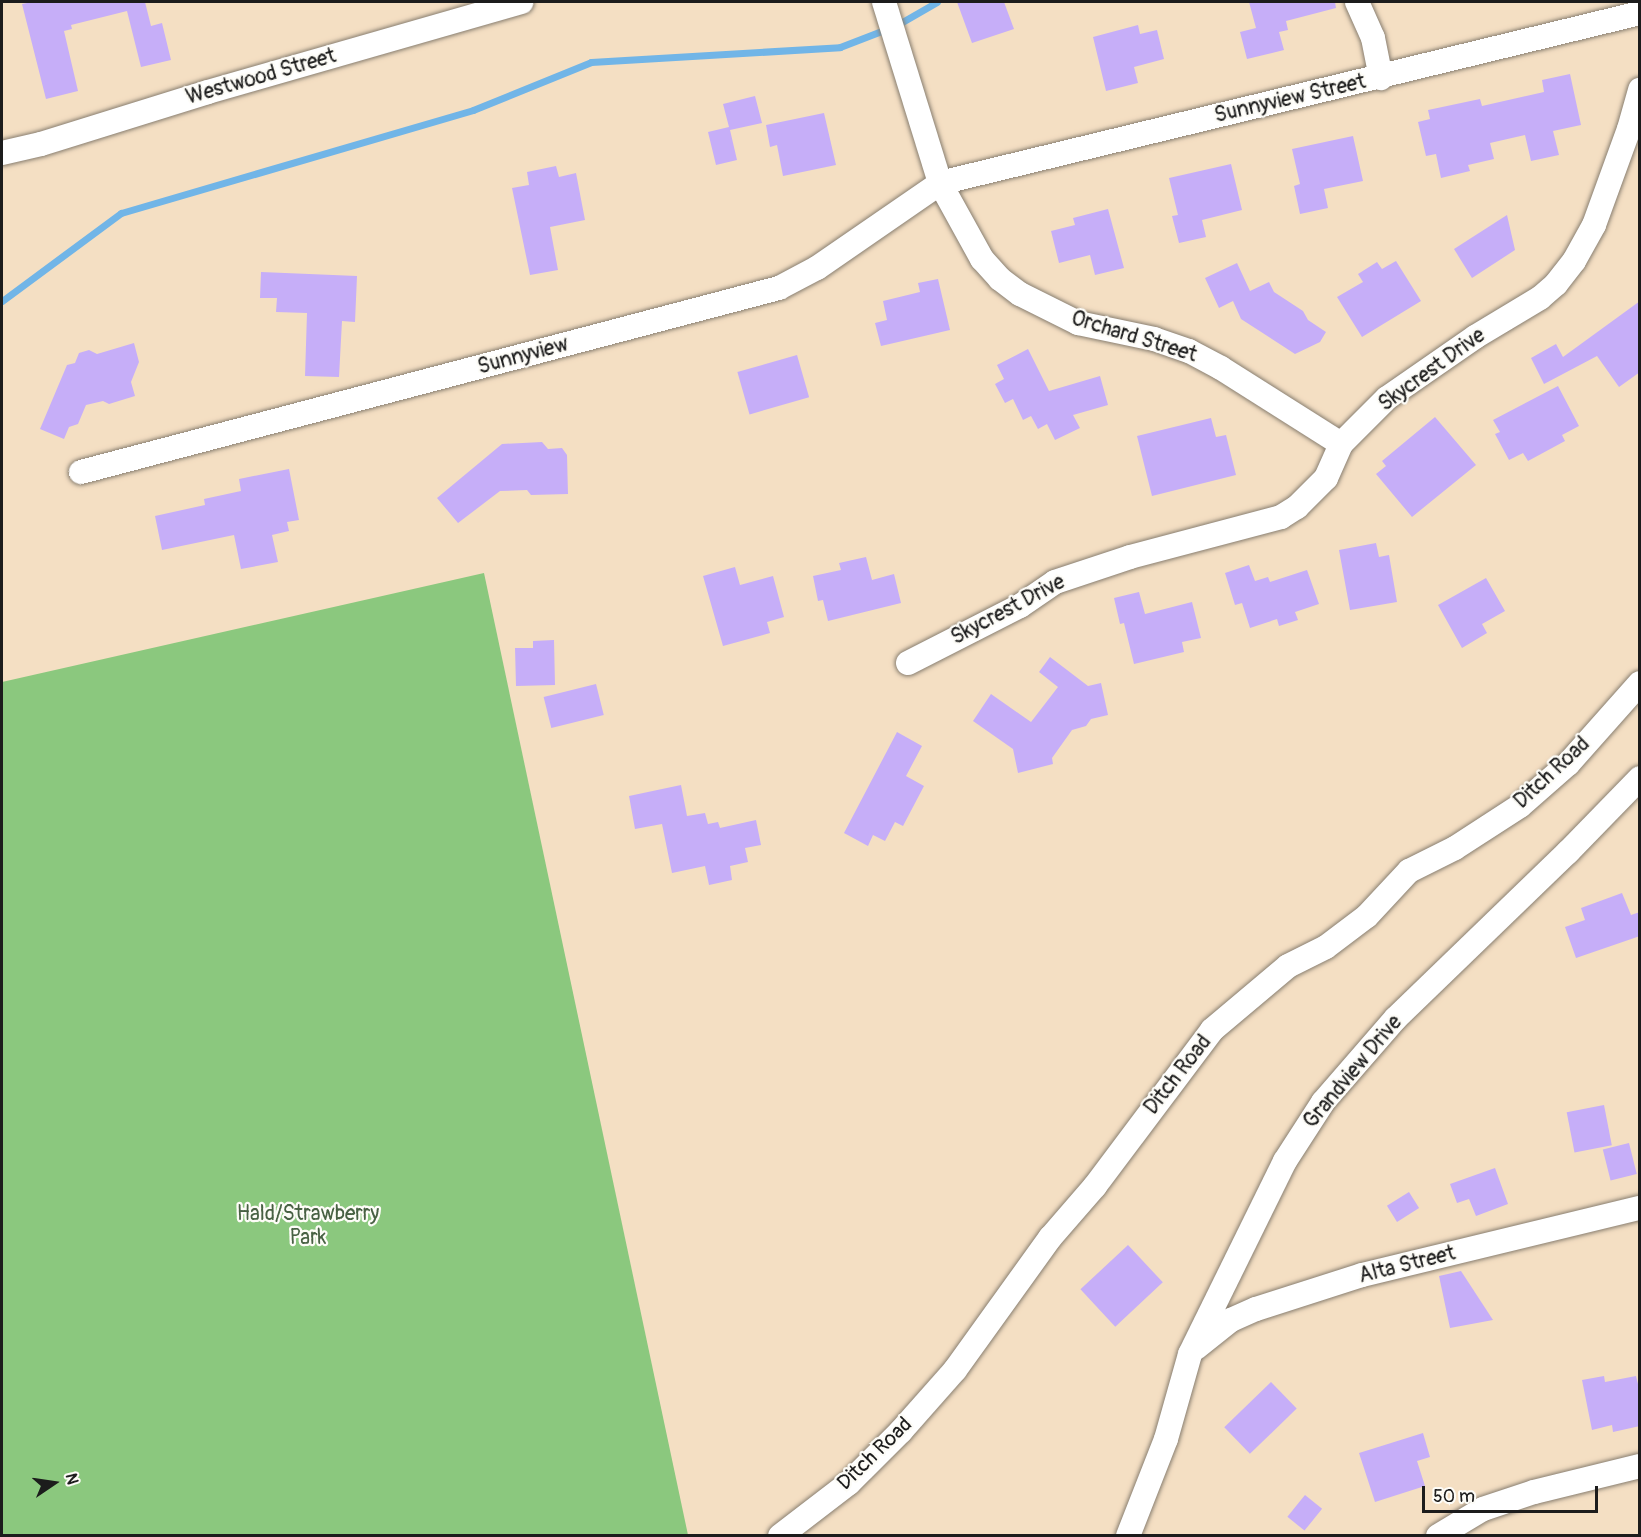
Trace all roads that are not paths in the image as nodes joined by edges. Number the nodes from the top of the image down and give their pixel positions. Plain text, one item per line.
1 (520, 2) edge
2 (884, 2) edge
3 (1357, 2) edge
4 (474, 8) edge
5 (1640, 13) edge
6 (1381, 78) junction
7 (1640, 90) edge
8 (2, 153) edge
9 (940, 183) junction
10 (1341, 444) junction
11 (81, 472) dead end
12 (908, 663) dead end
13 (1640, 683) edge
14 (1640, 778) edge
15 (1640, 1208) edge
16 (1190, 1354) junction
17 (1640, 1466) edge
18 (780, 1536) edge
19 (1128, 1536) edge
20 (1438, 1536) edge

1 - 4 street, Westwood Street
2 - 9 street, Orchard Street
3 - 6 street
4 - 8 street, Westwood Street
5 - 6 street, Sunnyview Street
6 - 9 street, Sunnyview Street
7 - 10 street, Skycrest Drive
9 - 10 street, Orchard Street
9 - 11 street, Sunnyview
10 - 12 street, Skycrest Drive
13 - 18 street, Ditch Road
14 - 16 street, Grandview Drive
15 - 16 street, Alta Street
16 - 19 street, Grandview Drive
17 - 20 street

